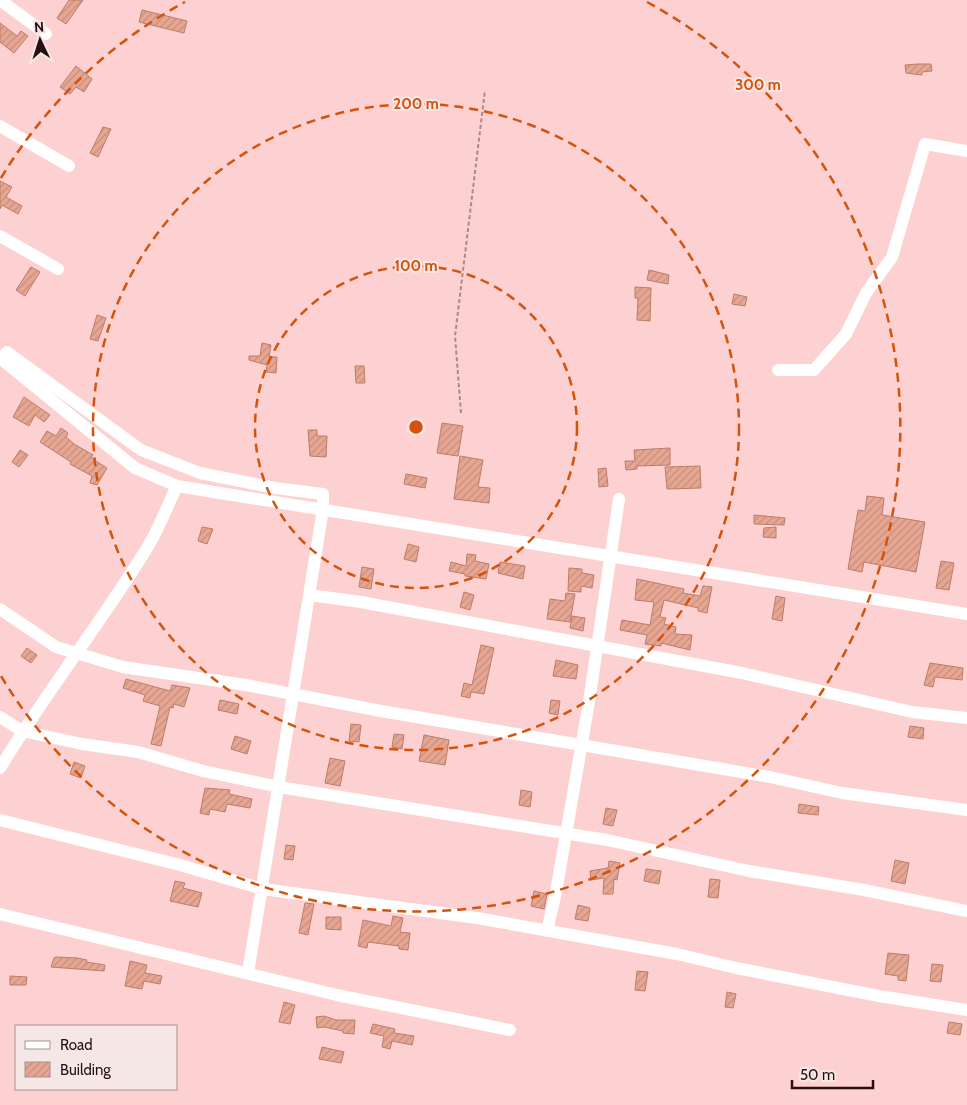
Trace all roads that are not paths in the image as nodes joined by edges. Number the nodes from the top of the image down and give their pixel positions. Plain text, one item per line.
1 (0, 0) edge
2 (46, 34) dead end
3 (0, 126) edge
4 (967, 151) edge
5 (69, 166) dead end
6 (0, 236) edge
7 (58, 269) dead end
8 (1, 358) edge
9 (778, 370) dead end
10 (177, 486) junction
11 (619, 499) dead end
12 (323, 509) junction
13 (612, 557) junction
14 (309, 595) junction
15 (0, 609) edge
16 (967, 614) edge
17 (596, 647) junction
18 (76, 654) junction
19 (294, 693) junction
20 (0, 716) edge
21 (967, 718) edge
22 (22, 731) junction
23 (582, 744) junction
24 (0, 768) edge
25 (279, 788) junction
26 (967, 810) edge
27 (0, 820) edge
28 (567, 834) junction
29 (262, 889) junction
30 (967, 911) edge
31 (0, 914) edge
32 (547, 931) junction
33 (248, 974) junction
34 (967, 1010) edge
35 (510, 1030) dead end

1 - 2 street
3 - 5 street
4 - 9 street
6 - 7 street
8 - 10 street
8 - 12 street
10 - 12 street
10 - 18 street
11 - 13 street
12 - 13 street
12 - 14 street
13 - 16 street
13 - 17 street
14 - 17 street
14 - 19 street
15 - 18 street
17 - 21 street
17 - 23 street
18 - 19 street
18 - 22 street
19 - 23 street
19 - 25 street
20 - 22 street
22 - 24 street
22 - 25 street
23 - 26 street
23 - 28 street
25 - 28 street
25 - 29 street
27 - 29 street
28 - 30 street
28 - 32 street
29 - 32 street
29 - 33 street
31 - 33 street
32 - 34 street
33 - 35 street

